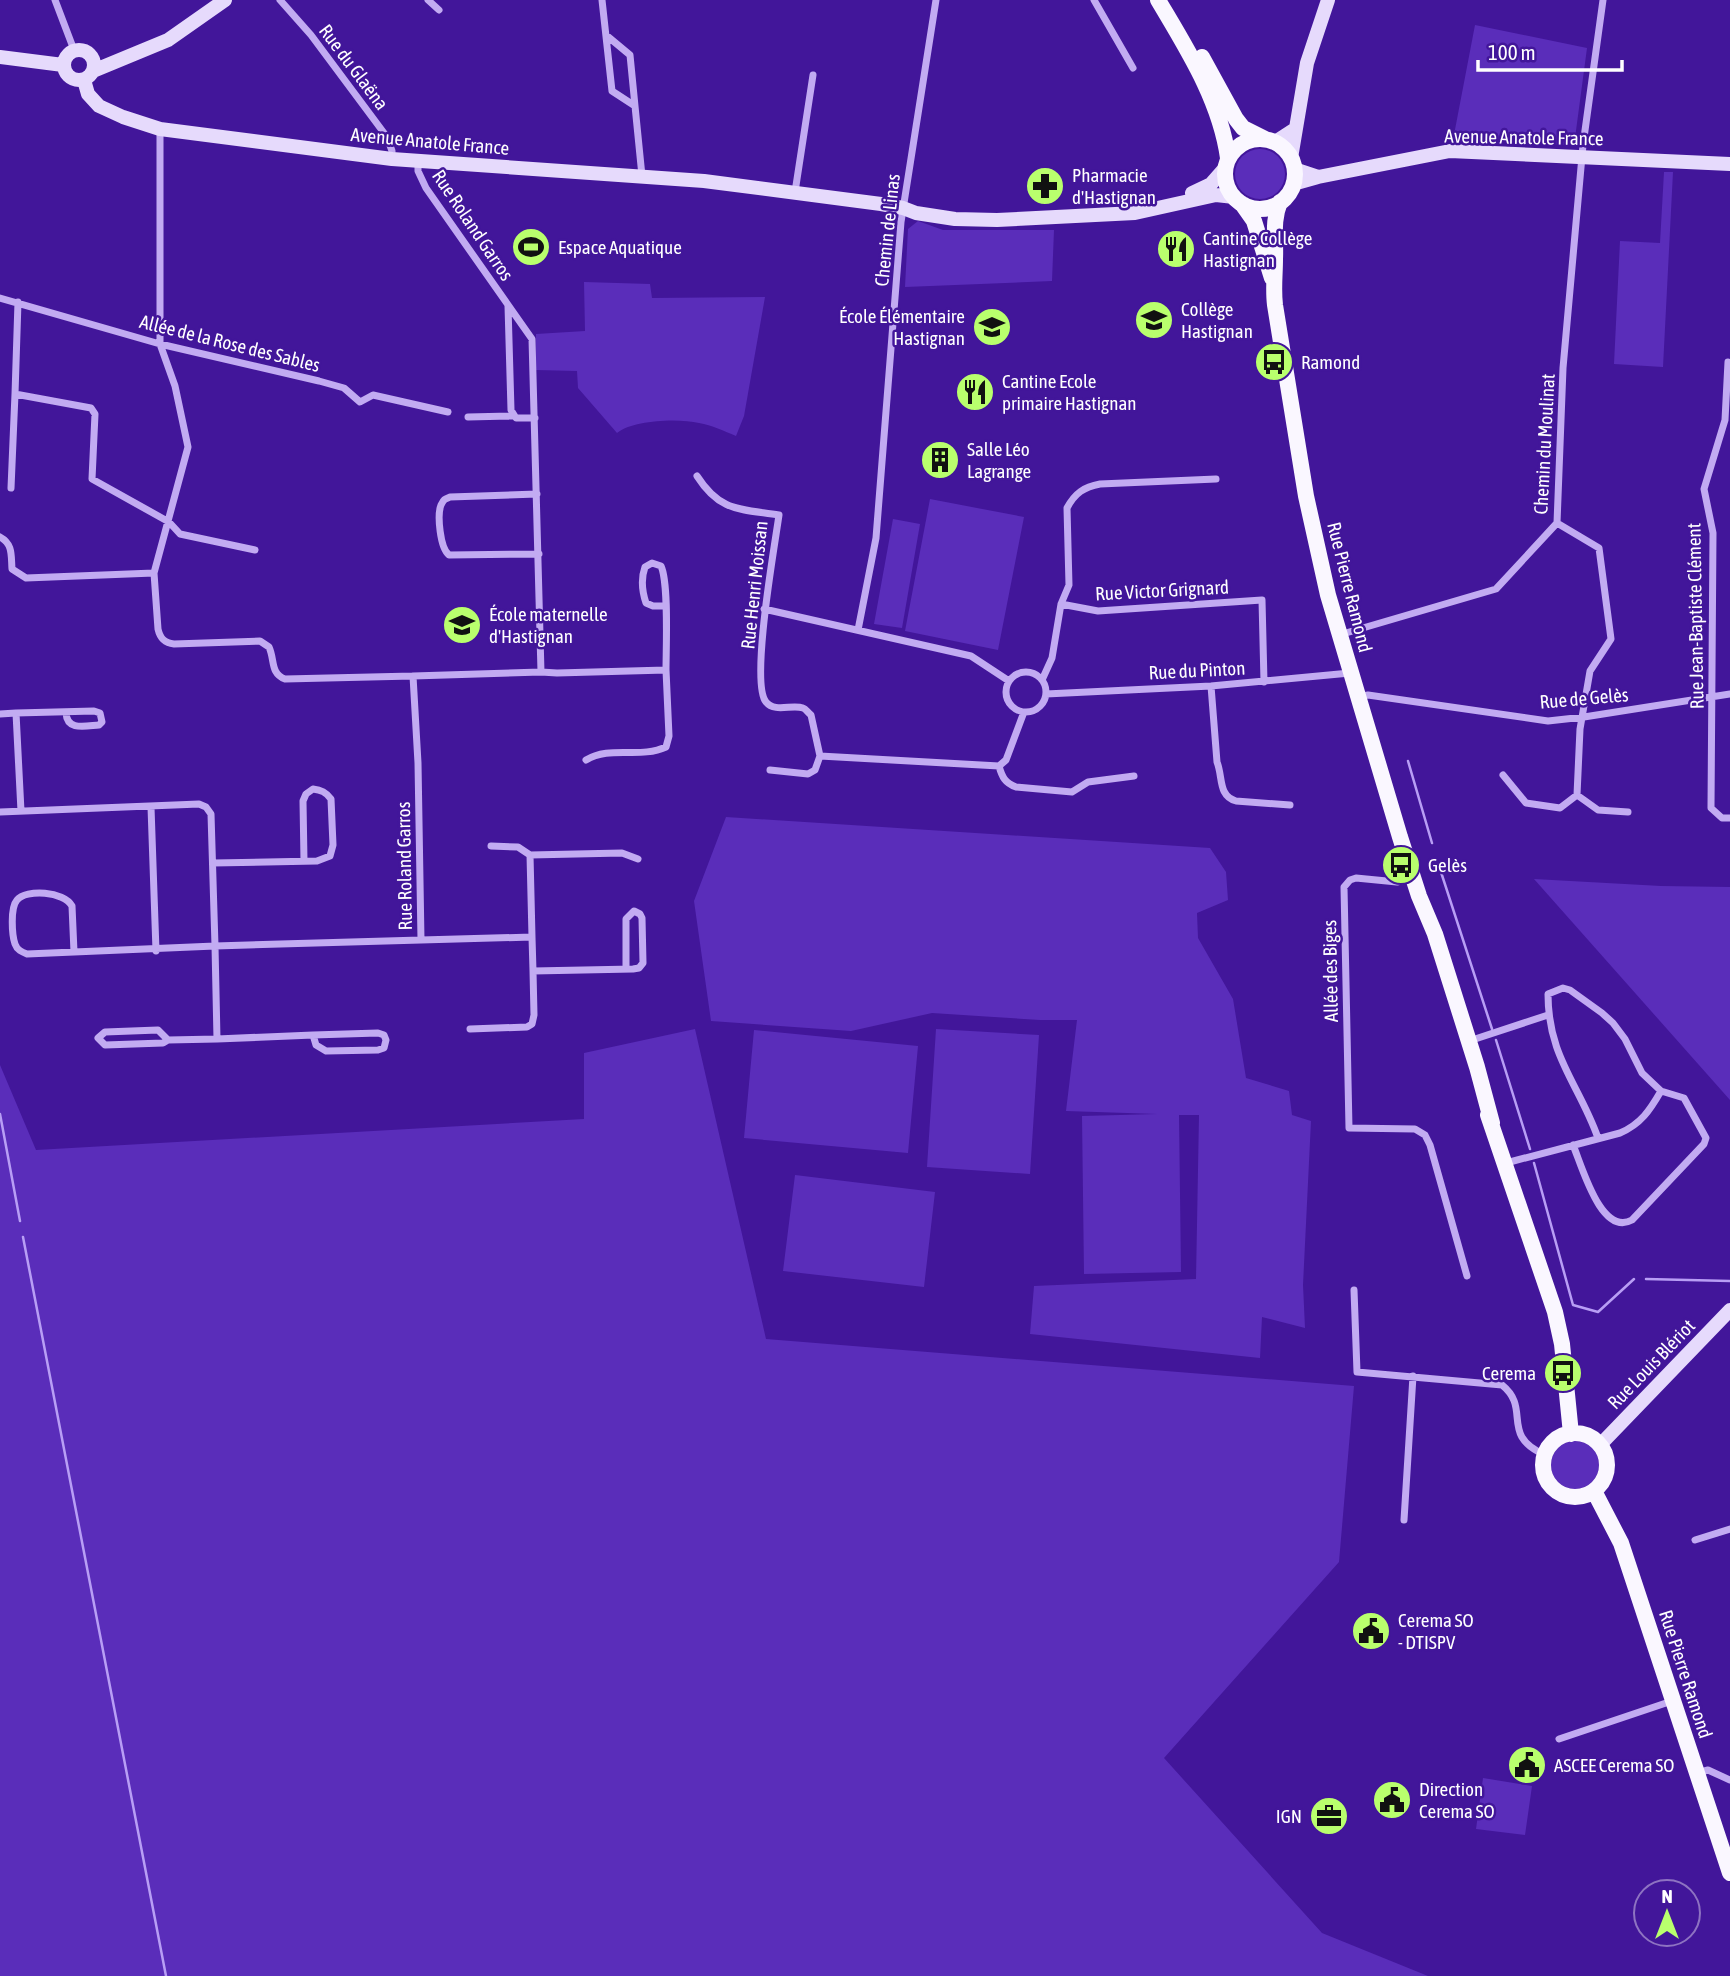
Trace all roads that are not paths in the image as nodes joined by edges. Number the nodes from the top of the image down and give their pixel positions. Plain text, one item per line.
1 (55, 0) edge
2 (225, 0) edge
3 (280, 0) edge
4 (428, 0) edge
5 (602, 0) edge
6 (936, 0) edge
7 (1094, 0) edge
8 (1157, 0) edge
9 (1169, 0) edge
10 (1328, 0) edge
11 (1603, 0) edge
12 (439, 10) dead end
13 (606, 35) junction
14 (74, 50) junction
15 (0, 57) edge
16 (63, 65) junction
17 (1133, 68) dead end
18 (90, 69) junction
19 (813, 75) dead end
20 (635, 106) junction
21 (1295, 128) junction
22 (160, 129) junction
23 (1271, 141) junction
24 (1583, 157) junction
25 (392, 159) junction
26 (418, 161) junction
27 (1227, 162) junction
28 (1730, 164) edge
29 (1293, 170) junction
30 (642, 176) junction
31 (795, 192) junction
32 (1238, 201) junction
33 (1280, 202) junction
34 (903, 208) junction
35 (1272, 281) junction
36 (0, 298) edge
37 (18, 302) junction
38 (508, 306) junction
39 (160, 344) junction
40 (1728, 362) edge
41 (15, 394) junction
42 (449, 412) dead end
43 (513, 416) junction
44 (468, 417) dead end
45 (535, 418) junction
46 (697, 476) dead end
47 (1216, 480) dead end
48 (11, 488) dead end
49 (537, 494) junction
50 (169, 522) junction
51 (1557, 523) junction
52 (0, 537) edge
53 (255, 550) dead end
54 (539, 554) junction
55 (154, 573) junction
56 (1061, 604) junction
57 (665, 606) junction
58 (764, 609) junction
59 (858, 630) junction
60 (1339, 635) junction
61 (666, 670) junction
62 (541, 672) junction
63 (1350, 673) junction
64 (413, 676) junction
65 (1042, 680) junction
66 (1009, 681) junction
67 (1264, 682) junction
68 (1211, 686) junction
69 (1046, 694) junction
70 (1730, 694) edge
71 (1713, 697) junction
72 (1357, 698) junction
73 (1024, 712) junction
74 (16, 713) junction
75 (66, 713) junction
76 (0, 714) edge
77 (1584, 718) junction
78 (820, 755) junction
79 (586, 760) dead end
80 (999, 766) junction
81 (769, 770) dead end
82 (1503, 775) dead end
83 (1134, 776) dead end
84 (1577, 794) junction
85 (1290, 805) dead end
86 (151, 807) junction
87 (21, 811) junction
88 (0, 812) edge
89 (1628, 812) dead end
90 (1730, 818) edge
91 (491, 846) dead end
92 (530, 855) junction
93 (638, 859) dead end
94 (303, 861) junction
95 (213, 863) junction
96 (1413, 878) junction
97 (1419, 896) junction
98 (532, 937) junction
99 (421, 940) junction
100 (215, 946) junction
101 (156, 950) junction
102 (74, 952) junction
103 (626, 968) junction
104 (533, 971) junction
105 (1548, 1014) junction
106 (470, 1029) dead end
107 (313, 1035) junction
108 (217, 1039) junction
109 (168, 1040) junction
110 (1469, 1041) junction
111 (1661, 1091) junction
112 (1492, 1123) junction
113 (1598, 1138) junction
114 (1573, 1145) junction
115 (1506, 1164) junction
116 (1467, 1276) dead end
117 (1354, 1290) dead end
118 (1730, 1310) edge
119 (1413, 1377) junction
120 (1571, 1434) junction
121 (1600, 1444) junction
122 (1545, 1455) junction
123 (1594, 1491) junction
124 (1405, 1520) dead end
125 (1730, 1529) edge
126 (1695, 1540) dead end
127 (1672, 1701) junction
128 (1559, 1739) dead end
129 (1697, 1773) junction
130 (1730, 1780) edge
131 (1730, 1873) edge

1 - 14 street
2 - 18 street
3 - 25 street, Rue du Glaëna
4 - 12 street
5 - 13 street
6 - 34 street, Chemin de Linas
7 - 17 street
8 - 27 main road
9 - 23 main road
10 - 21 street
11 - 24 street, Chemin du Moulinat
13 - 20 street
13 - 20 street
14 - 16 street
14 - 18 street
15 - 16 street
16 - 18 street
18 - 22 street, Avenue Anatole France
19 - 31 street
20 - 30 street
21 - 23 street
21 - 29 street
22 - 25 street, Avenue Anatole France
22 - 39 street
23 - 27 main road
23 - 29 main road
24 - 28 street, Avenue Anatole France
24 - 29 street, Avenue Anatole France
24 - 51 street, Chemin du Moulinat
25 - 26 street, Avenue Anatole France
26 - 30 street, Avenue Anatole France
26 - 38 street, Rue Roland Garros
27 - 32 main road
27 - 34 street, Avenue Anatole France
29 - 33 main road
30 - 31 street, Avenue Anatole France
31 - 34 street, Avenue Anatole France
32 - 33 main road
32 - 34 street, Avenue Anatole France
32 - 35 main road, Rue Pierre Ramond
33 - 35 main road, Rue Pierre Ramond
34 - 59 street, Chemin de Linas
35 - 60 main road, Rue Pierre Ramond
36 - 37 street, Allée de la Rose des Sables
37 - 39 street, Allée de la Rose des Sables
37 - 41 street
38 - 43 street, Rue Roland Garros
38 - 45 street, Rue Roland Garros
39 - 42 street, Allée de la Rose des Sables
39 - 50 street
40 - 71 street, Rue Jean-Baptiste Clément
41 - 48 street
41 - 50 street
43 - 44 street
43 - 45 street
45 - 49 street, Rue Roland Garros
46 - 58 street, Rue Henri Moissan
47 - 56 street
49 - 54 street, Rue Roland Garros
49 - 54 street
50 - 53 street
50 - 55 street
51 - 60 street, Chemin du Moulinat
51 - 77 street
52 - 55 street
54 - 62 street, Rue Roland Garros
55 - 64 street
56 - 65 street
56 - 67 street, Rue Victor Grignard
57 - 57 street
57 - 61 street
58 - 59 street
58 - 78 street, Rue Henri Moissan
59 - 66 street
60 - 63 main road, Rue Pierre Ramond
61 - 62 street
61 - 79 street
62 - 64 street
63 - 67 street, Rue du Pinton
63 - 72 main road, Rue Pierre Ramond
64 - 99 street, Rue Roland Garros
65 - 66 street
65 - 69 street
66 - 73 street
67 - 68 street, Rue du Pinton
68 - 69 street, Rue du Pinton
68 - 85 street
69 - 73 street
70 - 71 street, Rue de Gelès
71 - 77 street, Rue de Gelès
71 - 90 street, Rue Jean-Baptiste Clément
72 - 77 street, Rue de Gelès
72 - 96 main road, Rue Pierre Ramond
73 - 80 street
74 - 75 street
74 - 76 street
74 - 87 street
75 - 75 street
77 - 84 street
78 - 80 street
78 - 81 street
80 - 83 street
82 - 84 street
84 - 89 street
86 - 87 street
86 - 95 street
86 - 101 street
87 - 88 street
91 - 92 street
92 - 93 street
92 - 98 street
94 - 94 street
94 - 95 street
95 - 100 street
96 - 97 main road, Rue Pierre Ramond
96 - 116 street, Allée des Biges
97 - 110 main road, Rue Pierre Ramond
97 - 112 main road, Rue Pierre Ramond
98 - 99 street
98 - 104 street
99 - 100 street, Rue Roland Garros
100 - 101 street, Rue Roland Garros
100 - 108 street
101 - 102 street, Rue Roland Garros
102 - 102 street
103 - 103 street
103 - 104 street
104 - 106 street
105 - 110 street
105 - 111 street
105 - 113 street
107 - 107 street
107 - 108 street
108 - 109 street
109 - 109 street
110 - 112 main road, Rue Pierre Ramond
111 - 113 street
111 - 114 street
112 - 115 main road, Rue Pierre Ramond
113 - 114 street
114 - 115 street
115 - 120 main road, Rue Pierre Ramond
117 - 119 street
118 - 121 street, Rue Louis Blériot
119 - 122 street
119 - 124 street
120 - 121 main road
120 - 122 main road
121 - 123 main road
122 - 123 main road
123 - 127 main road, Rue Pierre Ramond
125 - 126 street
127 - 128 street
127 - 129 main road, Rue Pierre Ramond
129 - 130 street
129 - 131 main road, Rue Pierre Ramond

